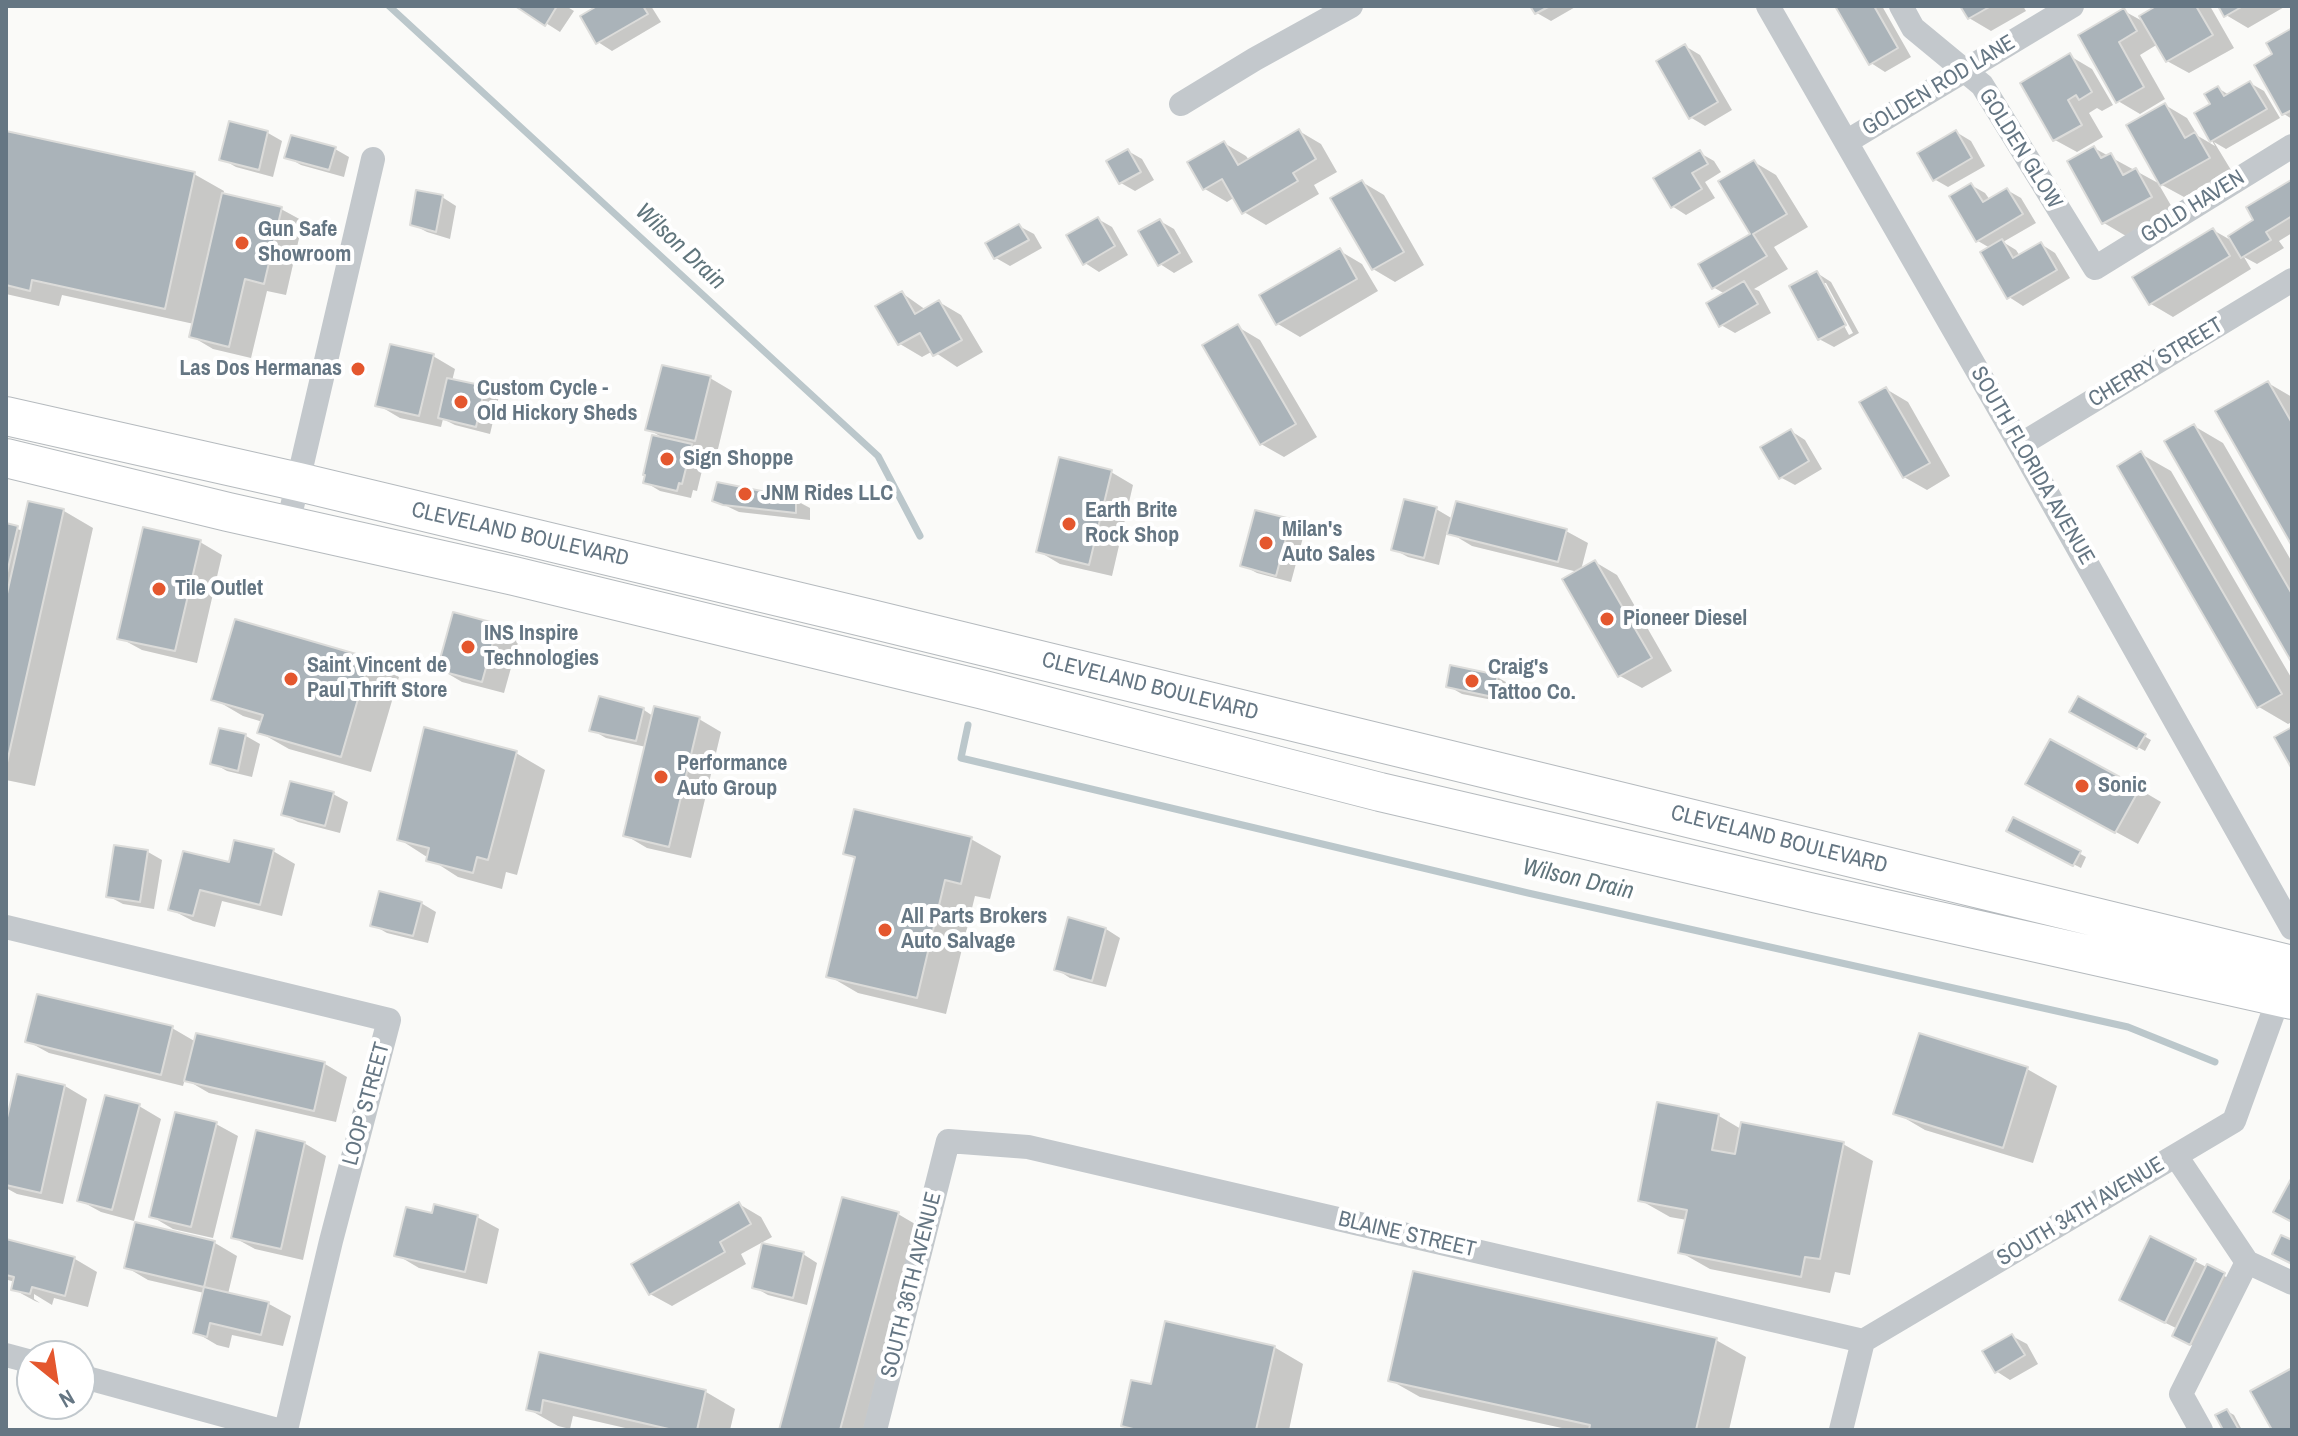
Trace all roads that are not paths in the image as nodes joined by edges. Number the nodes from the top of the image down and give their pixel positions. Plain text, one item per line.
1 (1351, 6) edge
2 (1768, 6) edge
3 (1901, 6) edge
4 (2072, 6) edge
5 (1965, 71) junction
6 (1181, 104) dead end
7 (1846, 142) junction
8 (2292, 146) edge
9 (373, 159) dead end
10 (2095, 268) joint
11 (2292, 280) edge
12 (6, 416) edge
13 (2020, 445) junction
14 (6, 458) edge
15 (299, 482) junction
16 (288, 524) junction
17 (6, 927) edge
18 (2289, 969) edge
19 (948, 1141) joint
20 (2176, 1156) junction
21 (2247, 1262) junction
22 (2292, 1283) edge
23 (1863, 1341) junction
24 (96, 1380) edge
25 (278, 1430) edge
26 (286, 1430) edge
27 (875, 1430) edge
28 (1841, 1430) edge
29 (2201, 1430) edge

1 - 6 street
2 - 7 street, SOUTH FLORIDA AVENUE
3 - 5 street, GOLDEN GLOW
4 - 5 street, GOLDEN ROD LANE
5 - 7 street, GOLDEN ROD LANE
5 - 10 street, GOLDEN GLOW
7 - 13 street, SOUTH FLORIDA AVENUE
8 - 10 street, GOLD HAVEN
9 - 15 street
11 - 13 street, CHERRY STREET
12 - 15 main road, CLEVELAND BOULEVARD
13 - 18 street, SOUTH FLORIDA AVENUE
14 - 16 main road, CLEVELAND BOULEVARD
15 - 16 street
15 - 18 main road, CLEVELAND BOULEVARD
16 - 18 main road, CLEVELAND BOULEVARD
17 - 26 street, LOOP STREET
18 - 20 street, SOUTH 34TH AVENUE
19 - 23 street, BLAINE STREET
19 - 27 street, SOUTH 36TH AVENUE
20 - 21 street
20 - 23 street, SOUTH 34TH AVENUE
21 - 22 street
21 - 29 street
23 - 28 street
24 - 25 street

